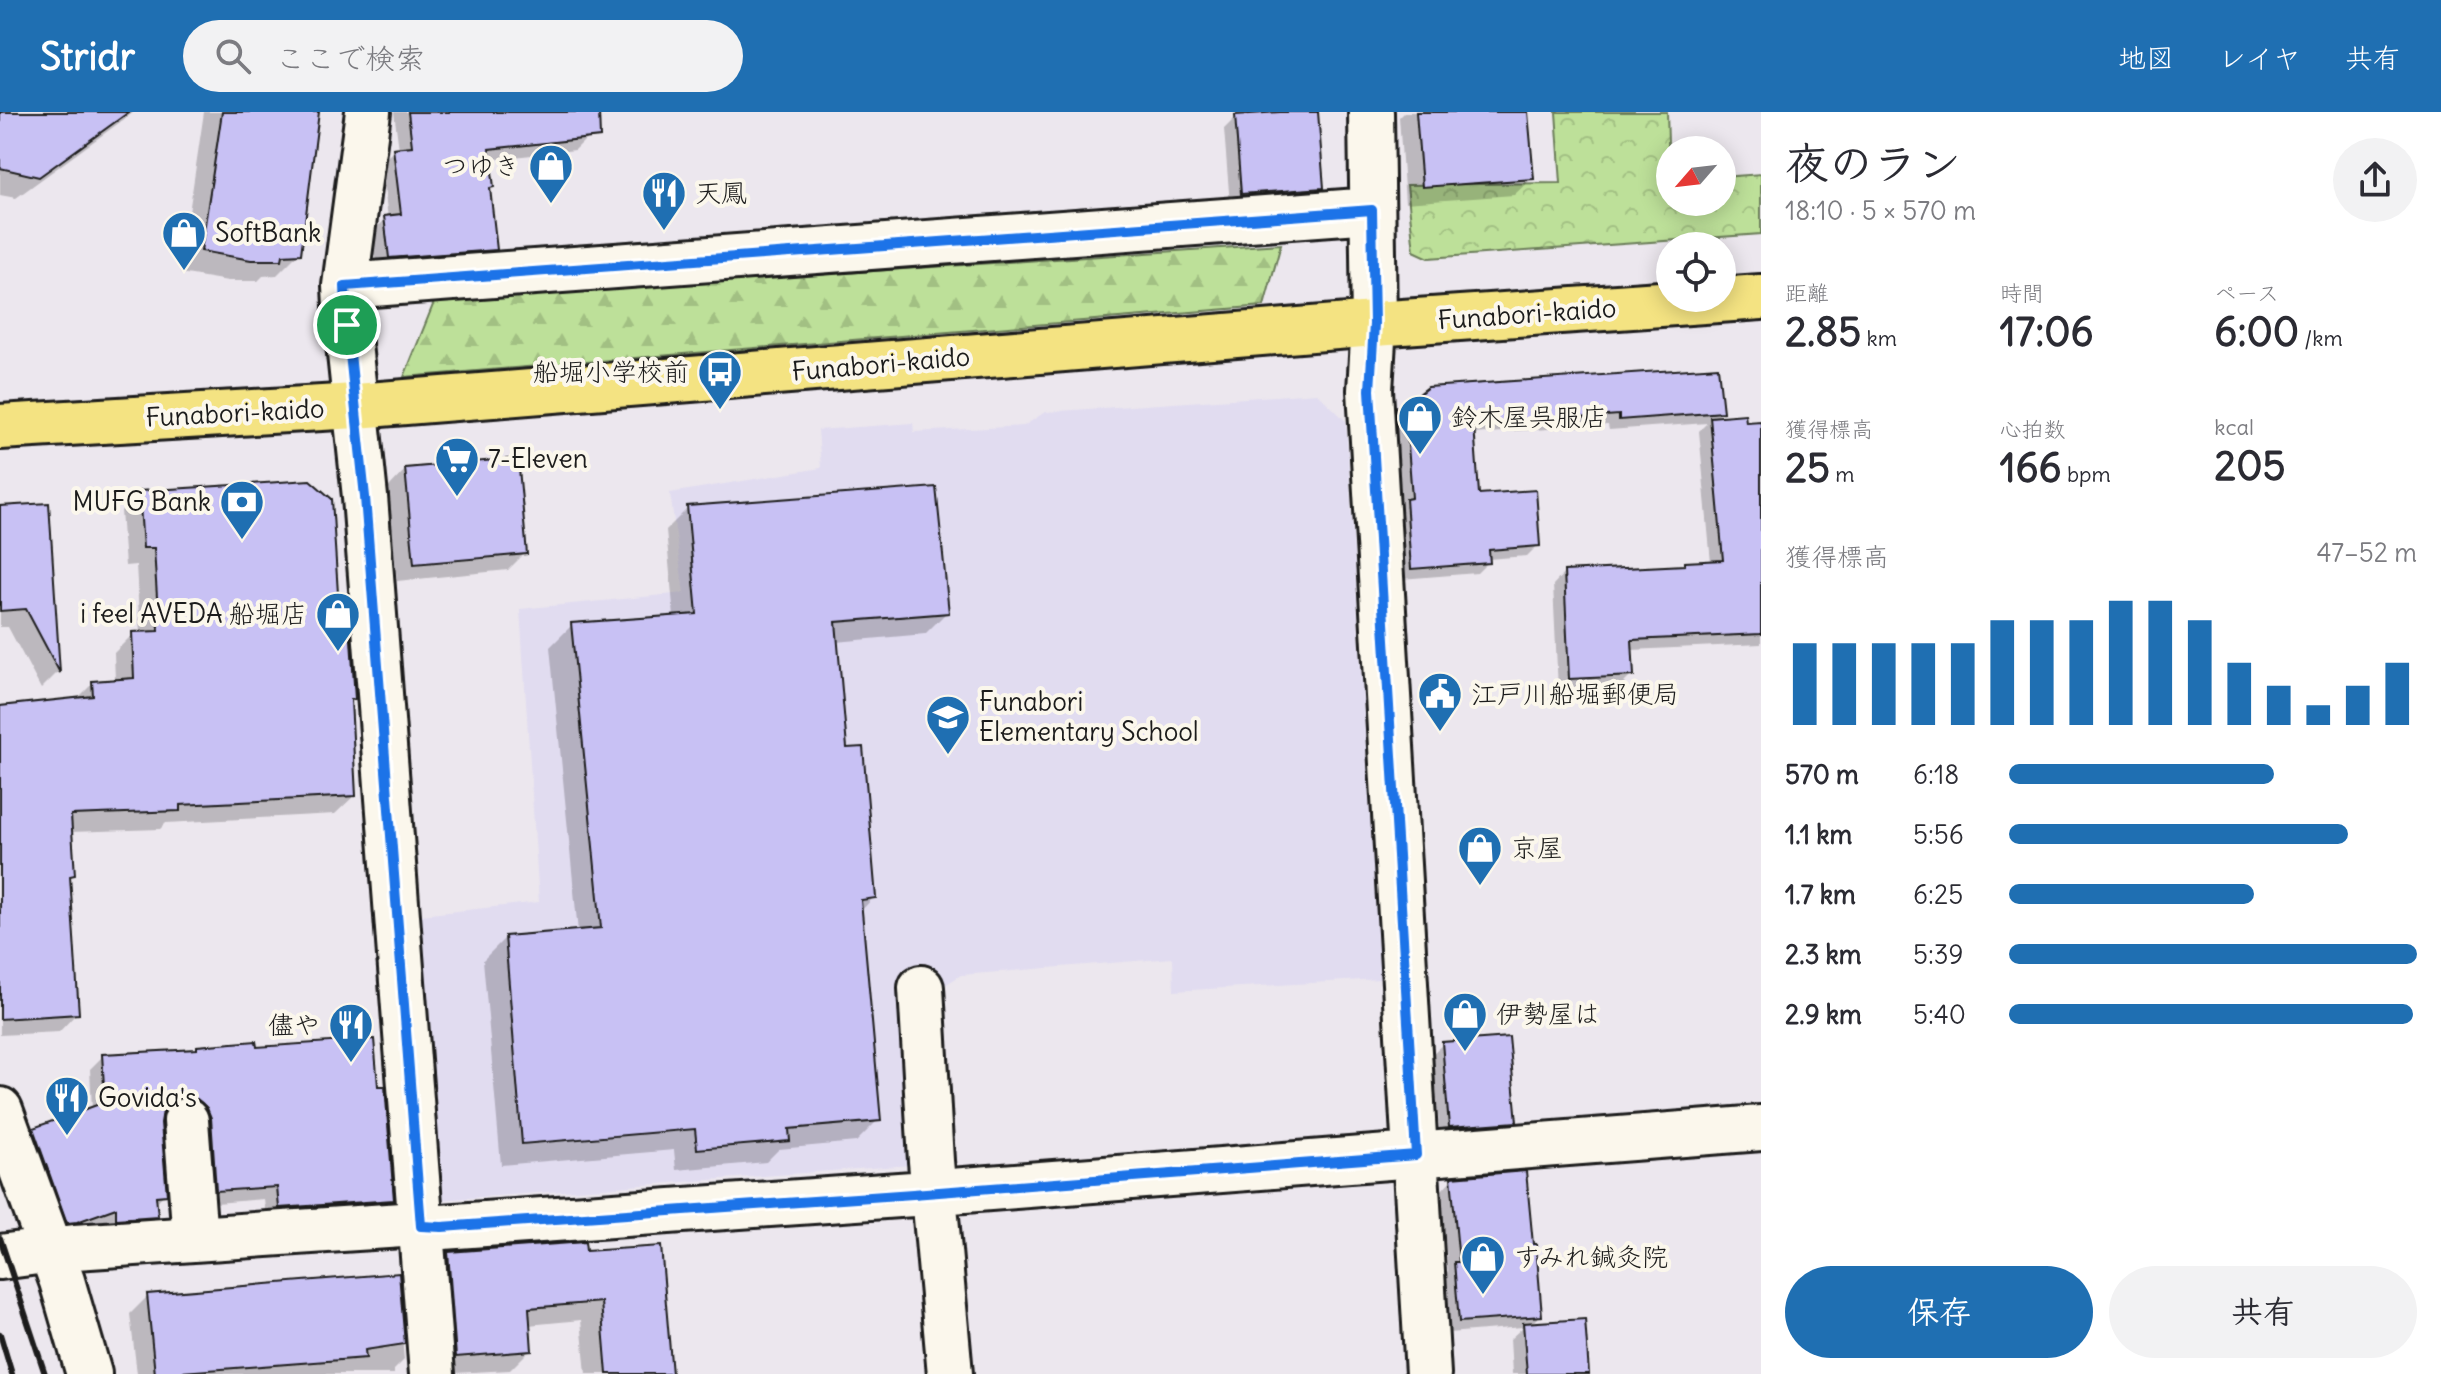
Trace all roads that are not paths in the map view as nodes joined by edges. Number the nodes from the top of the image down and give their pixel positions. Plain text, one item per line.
1 (368, 112) edge
2 (1371, 112) edge
3 (1372, 210) junction
4 (345, 286) junction
5 (1761, 297) edge
6 (1374, 324) junction
7 (356, 406) junction
8 (0, 427) edge
9 (921, 988) dead end
10 (0, 1110) edge
11 (186, 1121) dead end
12 (1761, 1128) edge
13 (1416, 1155) junction
14 (935, 1192) junction
15 (421, 1226) junction
16 (195, 1239) junction
17 (51, 1252) junction
18 (0, 1257) edge
19 (89, 1374) edge
20 (432, 1374) edge
21 (950, 1374) edge
22 (1428, 1374) edge

1 - 4 street
2 - 3 street
3 - 4 street
3 - 6 street
4 - 7 street
5 - 6 main road, Funabori-kaido
6 - 7 main road, Funabori-kaido
6 - 13 street
7 - 8 main road, Funabori-kaido
7 - 15 street
9 - 14 street
10 - 17 street
11 - 16 street
12 - 13 street
13 - 14 street
13 - 22 street
14 - 15 street
14 - 21 street
15 - 16 street
15 - 20 street
16 - 17 street
17 - 18 street
17 - 19 street

